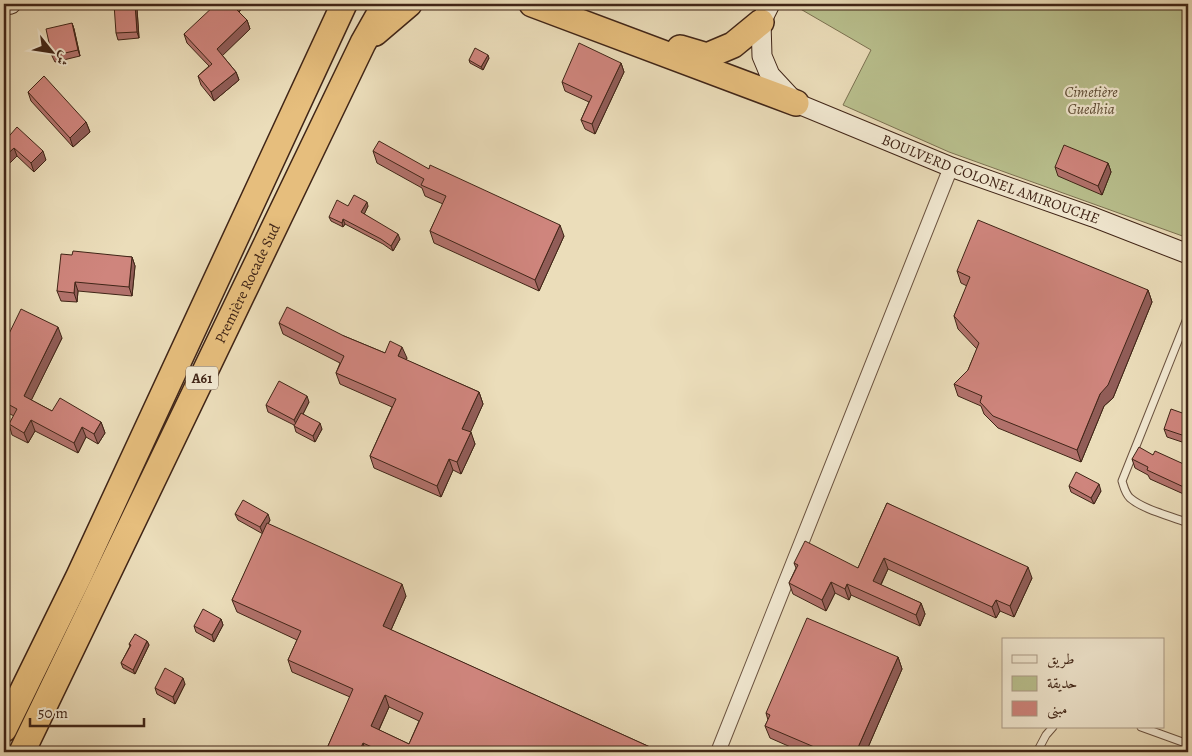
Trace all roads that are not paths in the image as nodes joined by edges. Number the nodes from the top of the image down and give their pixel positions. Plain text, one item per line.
1 (11, 4) edge
2 (384, 4) edge
3 (409, 4) edge
4 (532, 4) edge
5 (566, 4) edge
6 (4, 5) edge
7 (338, 10) edge
8 (766, 13) edge
9 (363, 43) junction
10 (796, 103) junction
11 (951, 167) junction
12 (1188, 254) edge
13 (1188, 316) edge
14 (1188, 523) edge
15 (1052, 728) edge
16 (1144, 728) edge
17 (4, 729) edge
18 (1188, 744) edge
19 (22, 752) edge
20 (718, 752) edge
21 (1037, 752) edge

1 - 6 main road
2 - 9 highway, Première Rocade Sud / A61
3 - 9 highway
4 - 10 highway
5 - 8 highway
7 - 17 highway, Première Rocade Sud / A61
8 - 10 main road
9 - 19 highway, Première Rocade Sud / A61
10 - 11 main road, BOULVERD COLONEL AMIROUCHE
11 - 12 main road, BOULVERD COLONEL AMIROUCHE
11 - 20 street
13 - 14 lane
15 - 21 lane
16 - 18 lane

